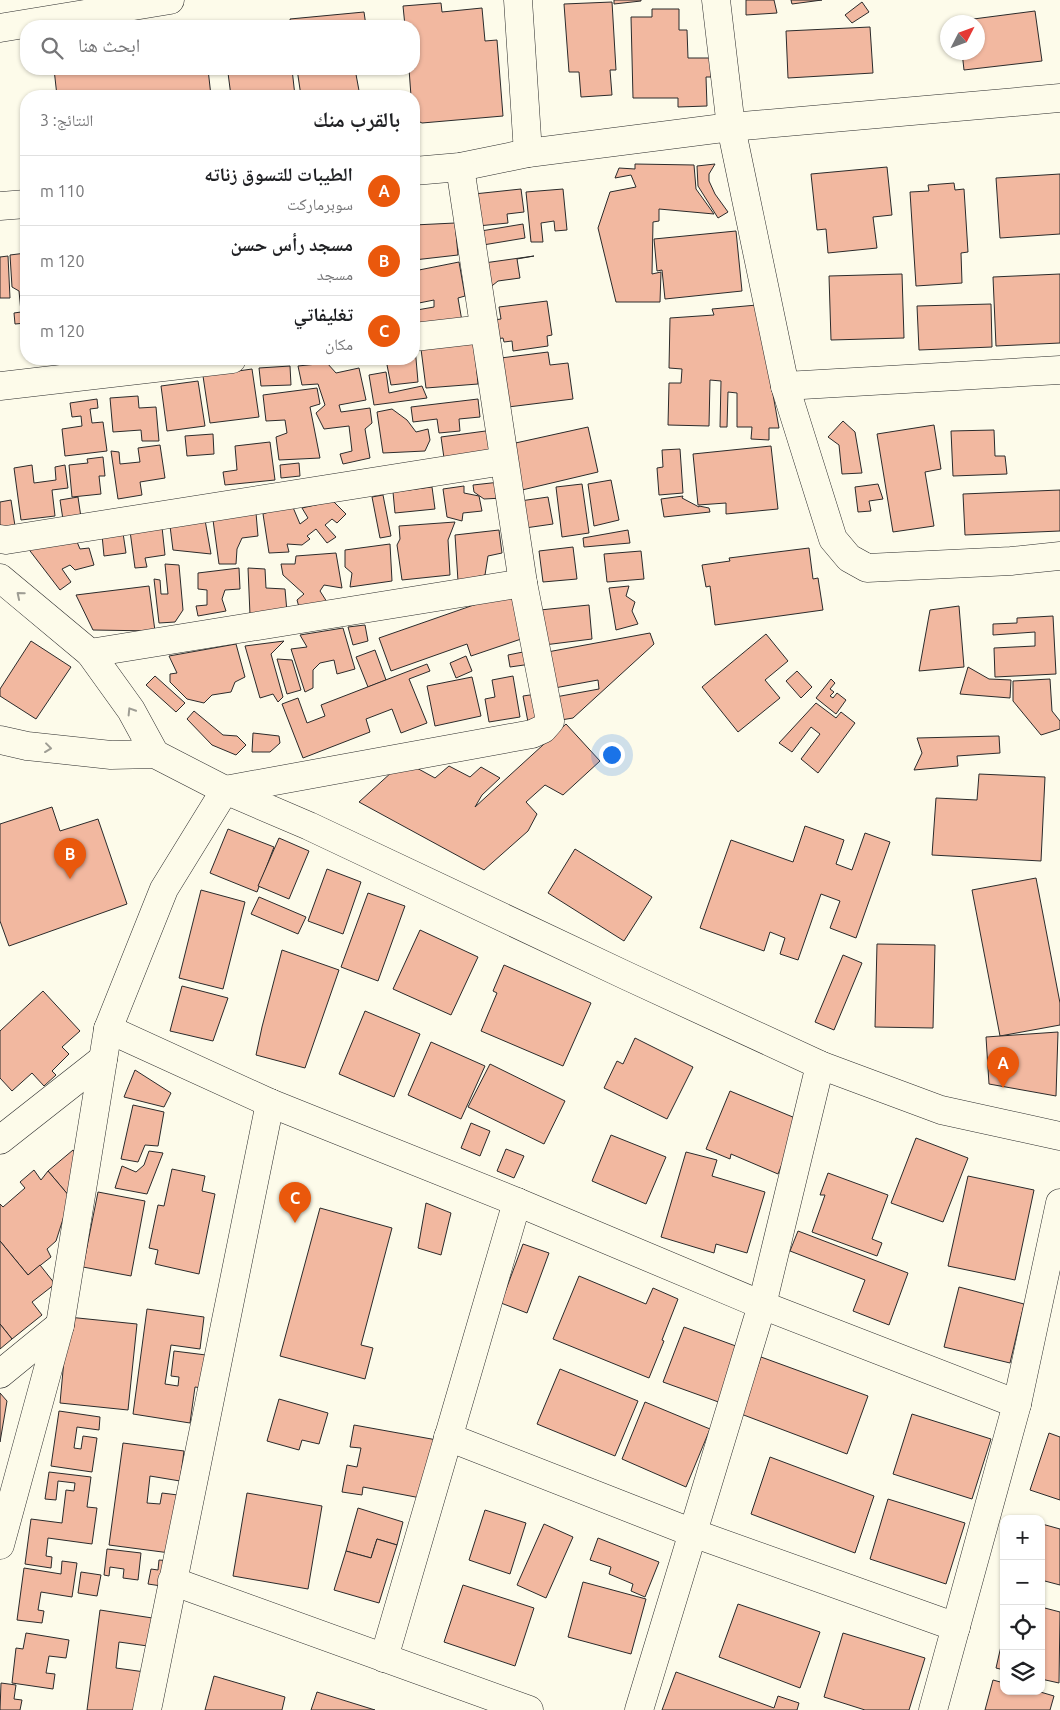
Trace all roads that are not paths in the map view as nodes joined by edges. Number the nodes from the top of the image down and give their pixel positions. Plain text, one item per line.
1 (170, 0) edge
2 (518, 0) edge
3 (716, 0) edge
4 (49, 20) edge
5 (20, 25) edge
6 (0, 28) edge
7 (1060, 98) edge
8 (731, 127) junction
9 (528, 153) junction
10 (460, 167) junction
11 (420, 170) edge
12 (20, 204) edge
13 (0, 206) edge
14 (484, 329) junction
15 (420, 336) edge
16 (180, 365) edge
17 (1060, 370) edge
18 (0, 386) edge
19 (784, 386) junction
20 (504, 461) junction
21 (0, 539) edge
22 (1060, 556) edge
23 (0, 578) edge
24 (523, 582) junction
25 (90, 653) junction
26 (0, 740) edge
27 (155, 754) junction
28 (225, 790) junction
29 (108, 1029) junction
30 (103, 1059) junction
31 (820, 1065) junction
32 (270, 1103) junction
33 (1060, 1136) edge
34 (0, 1140) edge
35 (517, 1202) junction
36 (1060, 1203) edge
37 (762, 1305) junction
38 (60, 1325) junction
39 (0, 1374) edge
40 (1017, 1404) junction
41 (448, 1438) junction
42 (693, 1533) junction
43 (0, 1546) edge
44 (172, 1580) junction
45 (956, 1627) junction
46 (384, 1658) junction
47 (146, 1710) edge
48 (529, 1710) edge
49 (639, 1710) edge
50 (933, 1710) edge

1 - 4 street
2 - 9 street
3 - 8 street
5 - 6 street
7 - 8 street
8 - 9 street
8 - 19 street
9 - 10 street
10 - 11 street
10 - 14 street
12 - 13 street
14 - 15 street
14 - 20 street
16 - 18 street
17 - 19 street
19 - 22 street
20 - 21 street
20 - 24 street
25 -> 23 street
24 - 25 street
24 - 28 street
27 -> 25 street
26 -> 27 street
27 - 28 street
28 - 29 street
28 - 31 street
29 - 30 street
29 - 32 street
30 - 34 street
30 - 38 street
31 - 33 street
31 - 37 street
32 - 35 street
32 - 44 street
35 - 37 street
35 - 41 street
36 - 40 street
37 - 40 street
37 - 42 street
38 - 39 street
38 - 43 street
40 - 45 street
41 - 42 street
41 - 46 street
42 - 45 street
42 - 49 street
44 - 46 street
44 - 47 street
45 - 50 street
46 - 48 street

